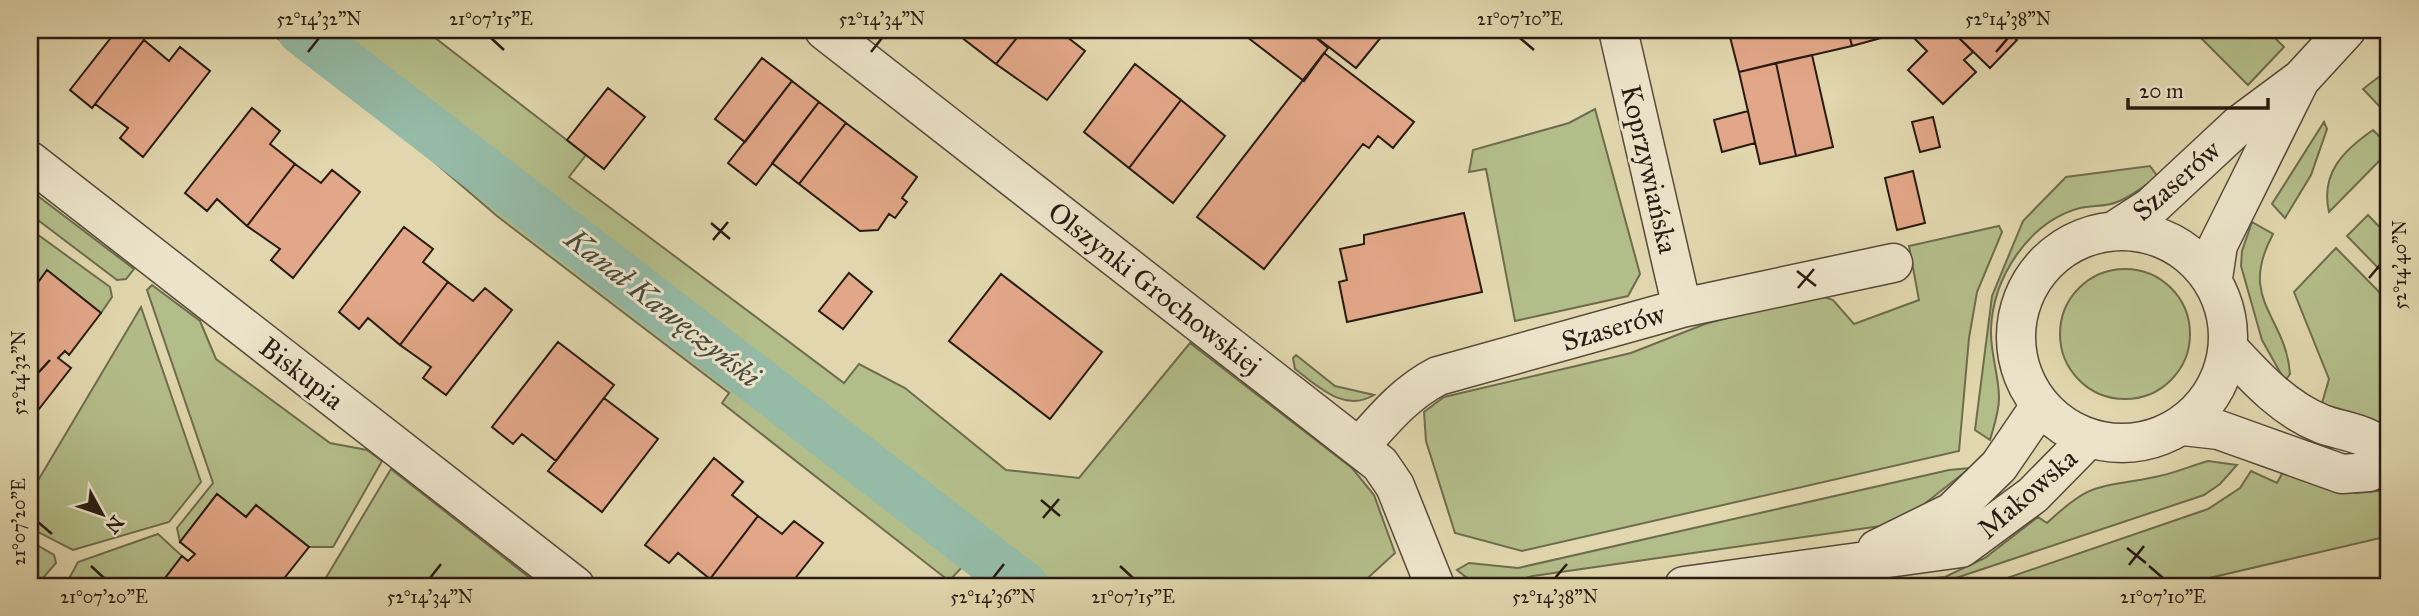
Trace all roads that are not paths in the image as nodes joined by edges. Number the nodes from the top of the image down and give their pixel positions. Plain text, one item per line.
1 (824, 30) edge
2 (1618, 30) edge
3 (2346, 30) edge
4 (2301, 79) junction
5 (30, 160) edge
6 (2117, 229) junction
7 (1893, 263) dead end
8 (2213, 278) junction
9 (1682, 308) junction
10 (2229, 349) junction
11 (2040, 406) junction
12 (2183, 426) junction
13 (2088, 439) junction
14 (1360, 446) junction
15 (2387, 459) edge
16 (1841, 567) junction
17 (575, 586) edge
18 (1435, 586) edge
19 (1684, 586) edge

1 - 14 street, Olszynki Grochowskiej
2 - 9 street, Koprzywiańska
3 - 4 street, Szaserów
4 - 6 street, Szaserów
4 - 8 street, Szaserów
5 - 17 street, Biskupia
6 - 8 street
6 - 11 street
7 - 9 street, Szaserów
8 - 10 street
9 - 14 street, Szaserów
10 - 12 street
10 - 15 street
11 - 13 street
11 - 16 street, Makowska
12 - 13 street
12 - 15 street
13 - 16 street, Makowska
14 - 18 street, Olszynki Grochowskiej
16 - 19 street, Makowska

